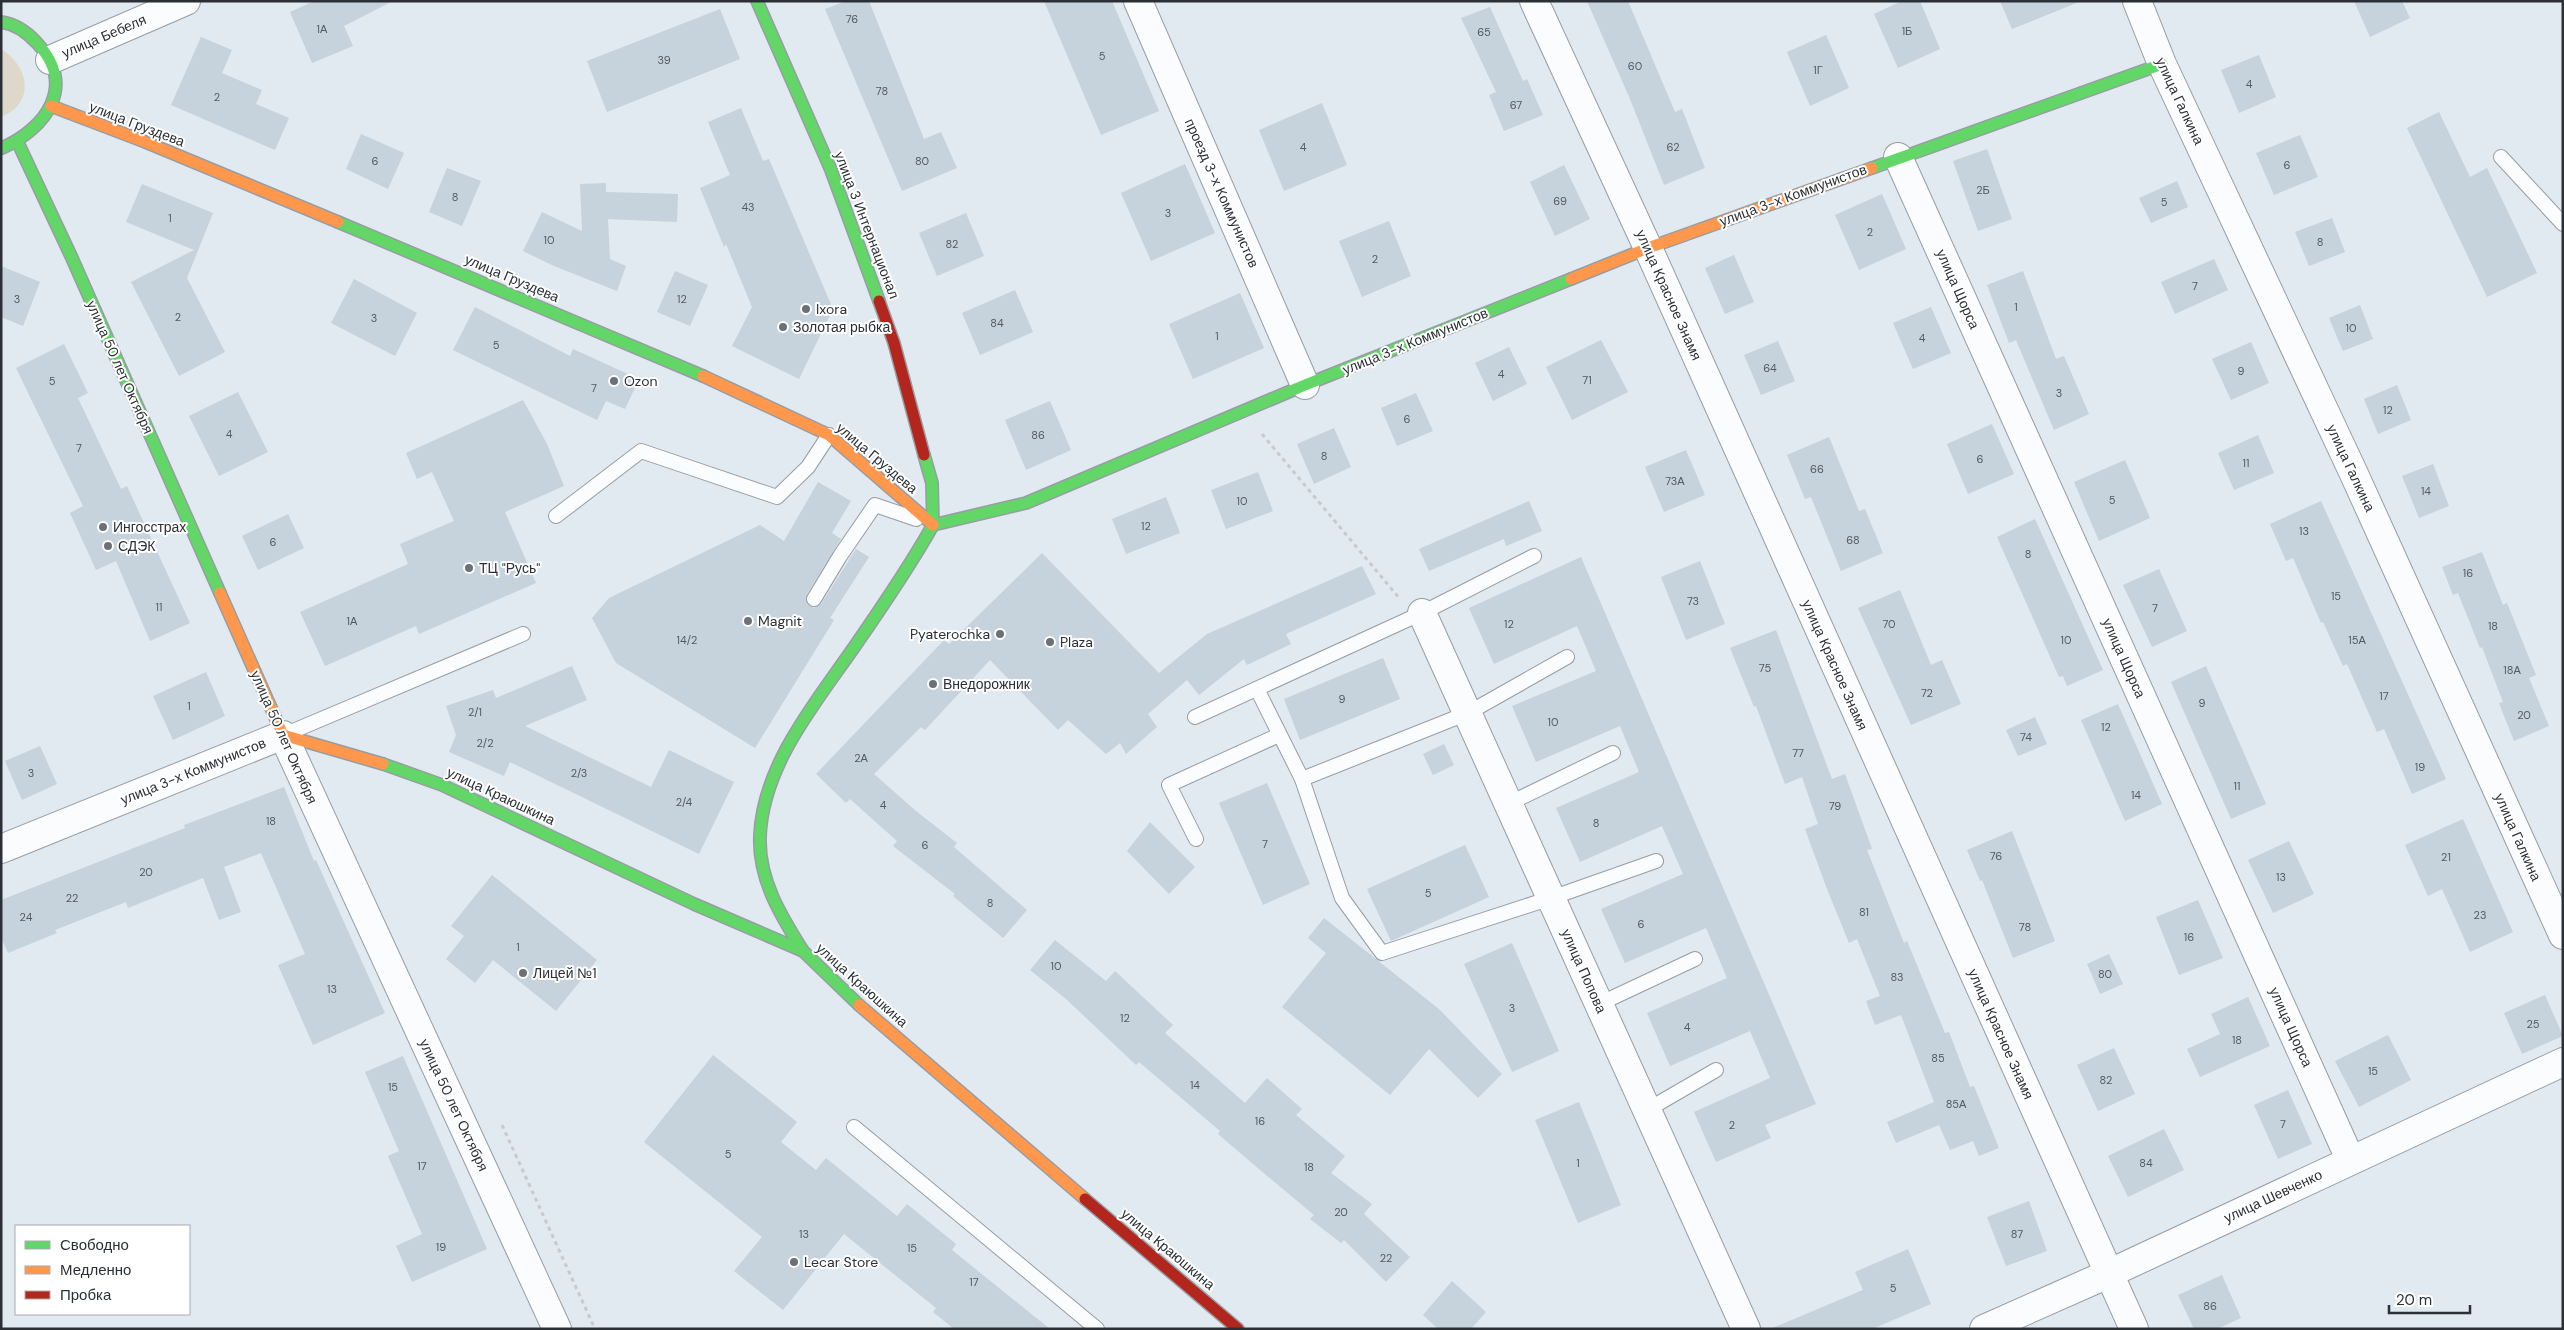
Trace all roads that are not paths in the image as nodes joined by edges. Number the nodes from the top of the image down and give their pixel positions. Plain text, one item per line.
1 (757, 1) edge
2 (1138, 1) edge
3 (1534, 1) edge
4 (2137, 1) edge
5 (180, 4) edge
6 (1, 22) edge
7 (50, 60) junction
8 (2162, 64) junction
9 (51, 106) junction
10 (18, 142) junction
11 (1, 148) edge
12 (1898, 157) junction
13 (2501, 157) dead end
14 (2563, 224) edge
15 (1648, 248) junction
16 (1305, 385) junction
17 (829, 435) junction
18 (556, 516) dead end
19 (933, 525) junction
20 (1534, 556) dead end
21 (814, 599) dead end
22 (1422, 613) junction
23 (523, 634) dead end
24 (1567, 657) dead end
25 (1257, 689) junction
26 (1468, 713) junction
27 (1195, 717) dead end
28 (282, 735) junction
29 (1279, 735) junction
30 (1613, 753) dead end
31 (1302, 779) junction
32 (1508, 804) junction
33 (1196, 839) dead end
34 (1, 849) edge
35 (1656, 861) dead end
36 (1551, 898) junction
37 (2563, 935) edge
38 (803, 951) junction
39 (1695, 959) dead end
40 (1599, 1004) junction
41 (2563, 1062) edge
42 (1716, 1070) dead end
43 (1647, 1110) junction
44 (854, 1127) dead end
45 (2350, 1159) junction
46 (2108, 1274) junction
47 (557, 1329) edge
48 (1096, 1329) edge
49 (1238, 1329) edge
50 (1746, 1329) edge
51 (1984, 1329) edge
52 (2134, 1329) edge

1 - 19 street, улица 3 Интернационал
2 - 16 street, проезд 3-х Коммунистов
3 - 15 street, улица Красное Знамя
4 - 8 street, улица Галкина
5 - 7 street, улица Бебеля
6 - 7 street
7 - 9 street
8 - 12 street, улица 3-х Коммунистов
8 - 37 street, улица Галкина
9 - 10 street
9 - 17 street, улица Груздева
10 - 11 street
10 - 28 street, улица 50 лет Октября
12 - 15 street, улица 3-х Коммунистов
12 - 45 street, улица Щорса
13 - 14 lane
15 - 16 street, улица 3-х Коммунистов
15 - 46 street, улица Красное Знамя
16 - 19 street, улица 3-х Коммунистов
17 - 18 lane
17 - 19 street, улица Груздева
19 - 21 lane
19 - 38 street
20 - 22 lane
22 - 25 lane
22 - 26 street, улица Попова
23 - 28 lane, улица 3-х Коммунистов
24 - 26 lane
25 - 27 lane
25 - 29 lane
26 - 31 lane
26 - 32 street, улица Попова
28 - 34 street, улица 3-х Коммунистов
28 - 38 street, улица Краюшкина
28 - 47 street, улица 50 лет Октября
29 - 31 lane
29 - 33 lane
30 - 32 lane
31 - 36 lane
32 - 36 street, улица Попова
35 - 36 lane
36 - 40 street, улица Попова
38 - 49 street, улица Краюшкина
39 - 40 lane
40 - 43 street, улица Попова
41 - 45 street, улица Шевченко
42 - 43 lane
43 - 50 street, улица Попова
44 - 48 lane
45 - 46 street, улица Шевченко
46 - 51 street, улица Шевченко
46 - 52 street, улица Красное Знамя

